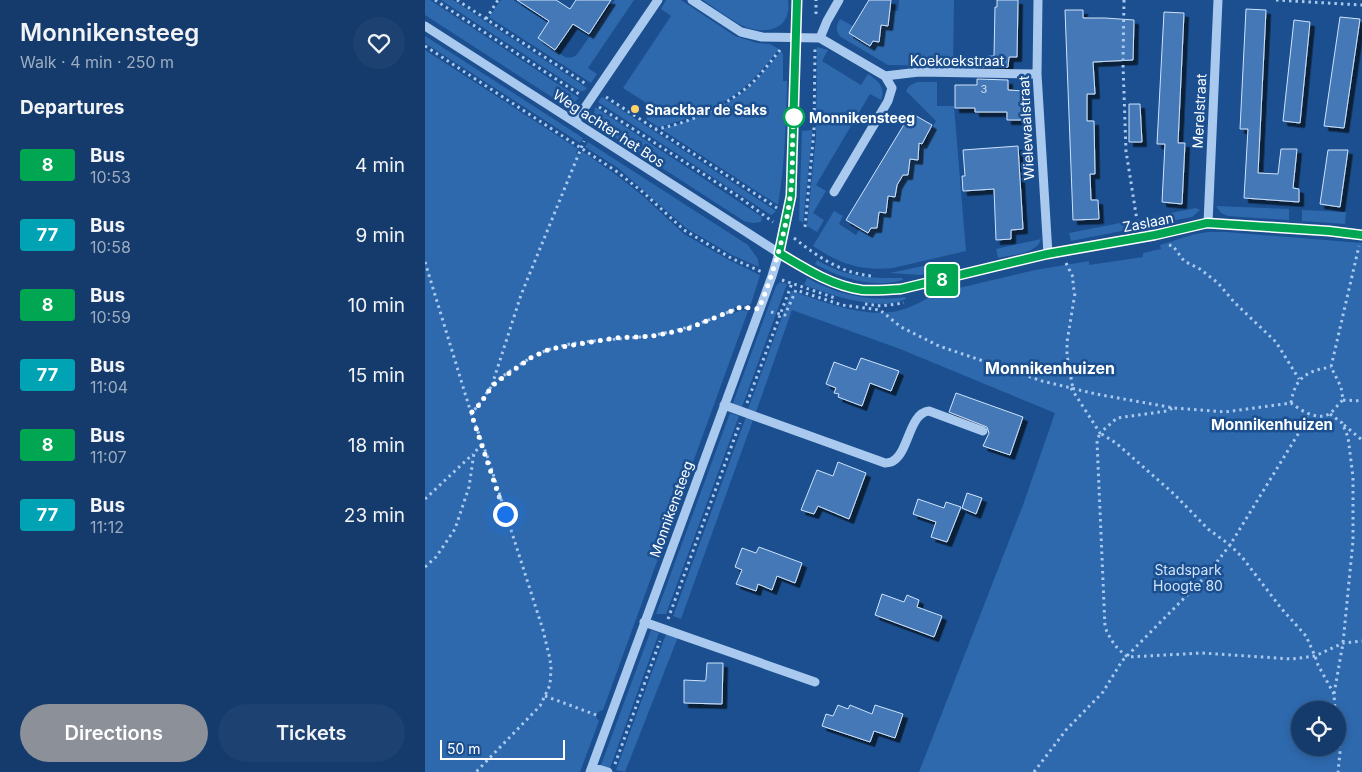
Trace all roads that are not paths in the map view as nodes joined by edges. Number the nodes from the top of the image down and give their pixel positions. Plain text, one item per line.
1 (658, 0) edge
2 (692, 0) edge
3 (797, 0) edge
4 (839, 0) edge
5 (1038, 0) edge
6 (1218, 0) edge
7 (425, 26) edge
8 (797, 38) junction
9 (817, 38) junction
10 (1037, 74) junction
11 (885, 76) junction
12 (575, 122) junction
13 (834, 192) dead end
14 (1207, 223) junction
15 (1361, 239) edge
16 (779, 253) junction
17 (1047, 254) junction
18 (724, 405) junction
19 (983, 431) dead end
20 (645, 622) junction
21 (815, 682) dead end
22 (591, 769) edge
23 (608, 772) edge

1 - 12 street
2 - 8 street
3 - 8 street, Monnikensteeg
4 - 9 street
5 - 10 street, Wielewaalstraat
6 - 14 street, Merelstraat
7 - 12 street, Weg achter het Bos
8 - 9 street
8 - 16 street, Monnikensteeg
9 - 11 street
10 - 11 street, Koekoekstraat
10 - 17 street, Wielewaalstraat
11 - 13 street
12 - 16 street, Weg achter het Bos
14 - 15 street, Zaslaan
14 - 17 street, Zaslaan
16 - 17 street, Zaslaan
16 - 18 street, Monnikensteeg
18 - 19 street
18 - 20 street, Monnikensteeg
20 - 21 street
20 - 22 street, Monnikensteeg
22 - 23 street, Monnikensteeg

